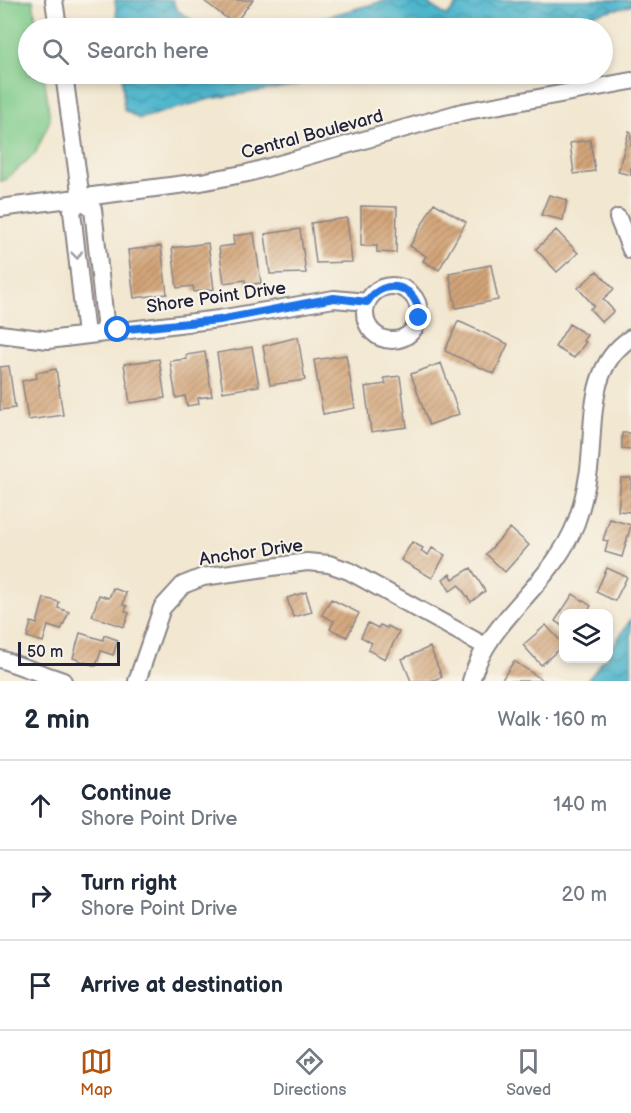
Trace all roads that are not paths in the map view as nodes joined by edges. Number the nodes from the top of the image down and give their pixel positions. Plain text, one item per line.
1 (54, 0) edge
2 (57, 18) edge
3 (631, 81) edge
4 (65, 84) edge
5 (81, 199) junction
6 (0, 208) edge
7 (618, 218) dead end
8 (631, 250) edge
9 (367, 302) dead end
10 (106, 331) junction
11 (0, 334) edge
12 (86, 335) junction
13 (631, 338) edge
14 (485, 646) junction
15 (0, 658) edge
16 (63, 681) edge
17 (137, 681) edge
18 (471, 681) edge

1 - 2 street
3 - 5 street, Central Boulevard
4 - 5 street
5 - 6 street, Central Boulevard
5 - 10 street
5 -> 12 street
7 - 8 street
9 - 10 street, Shore Point Drive
10 - 12 street, Shore Point Drive
11 - 12 street, Shore Point Drive
13 - 14 street
14 - 17 street, Anchor Drive
14 - 18 street
15 - 16 street

